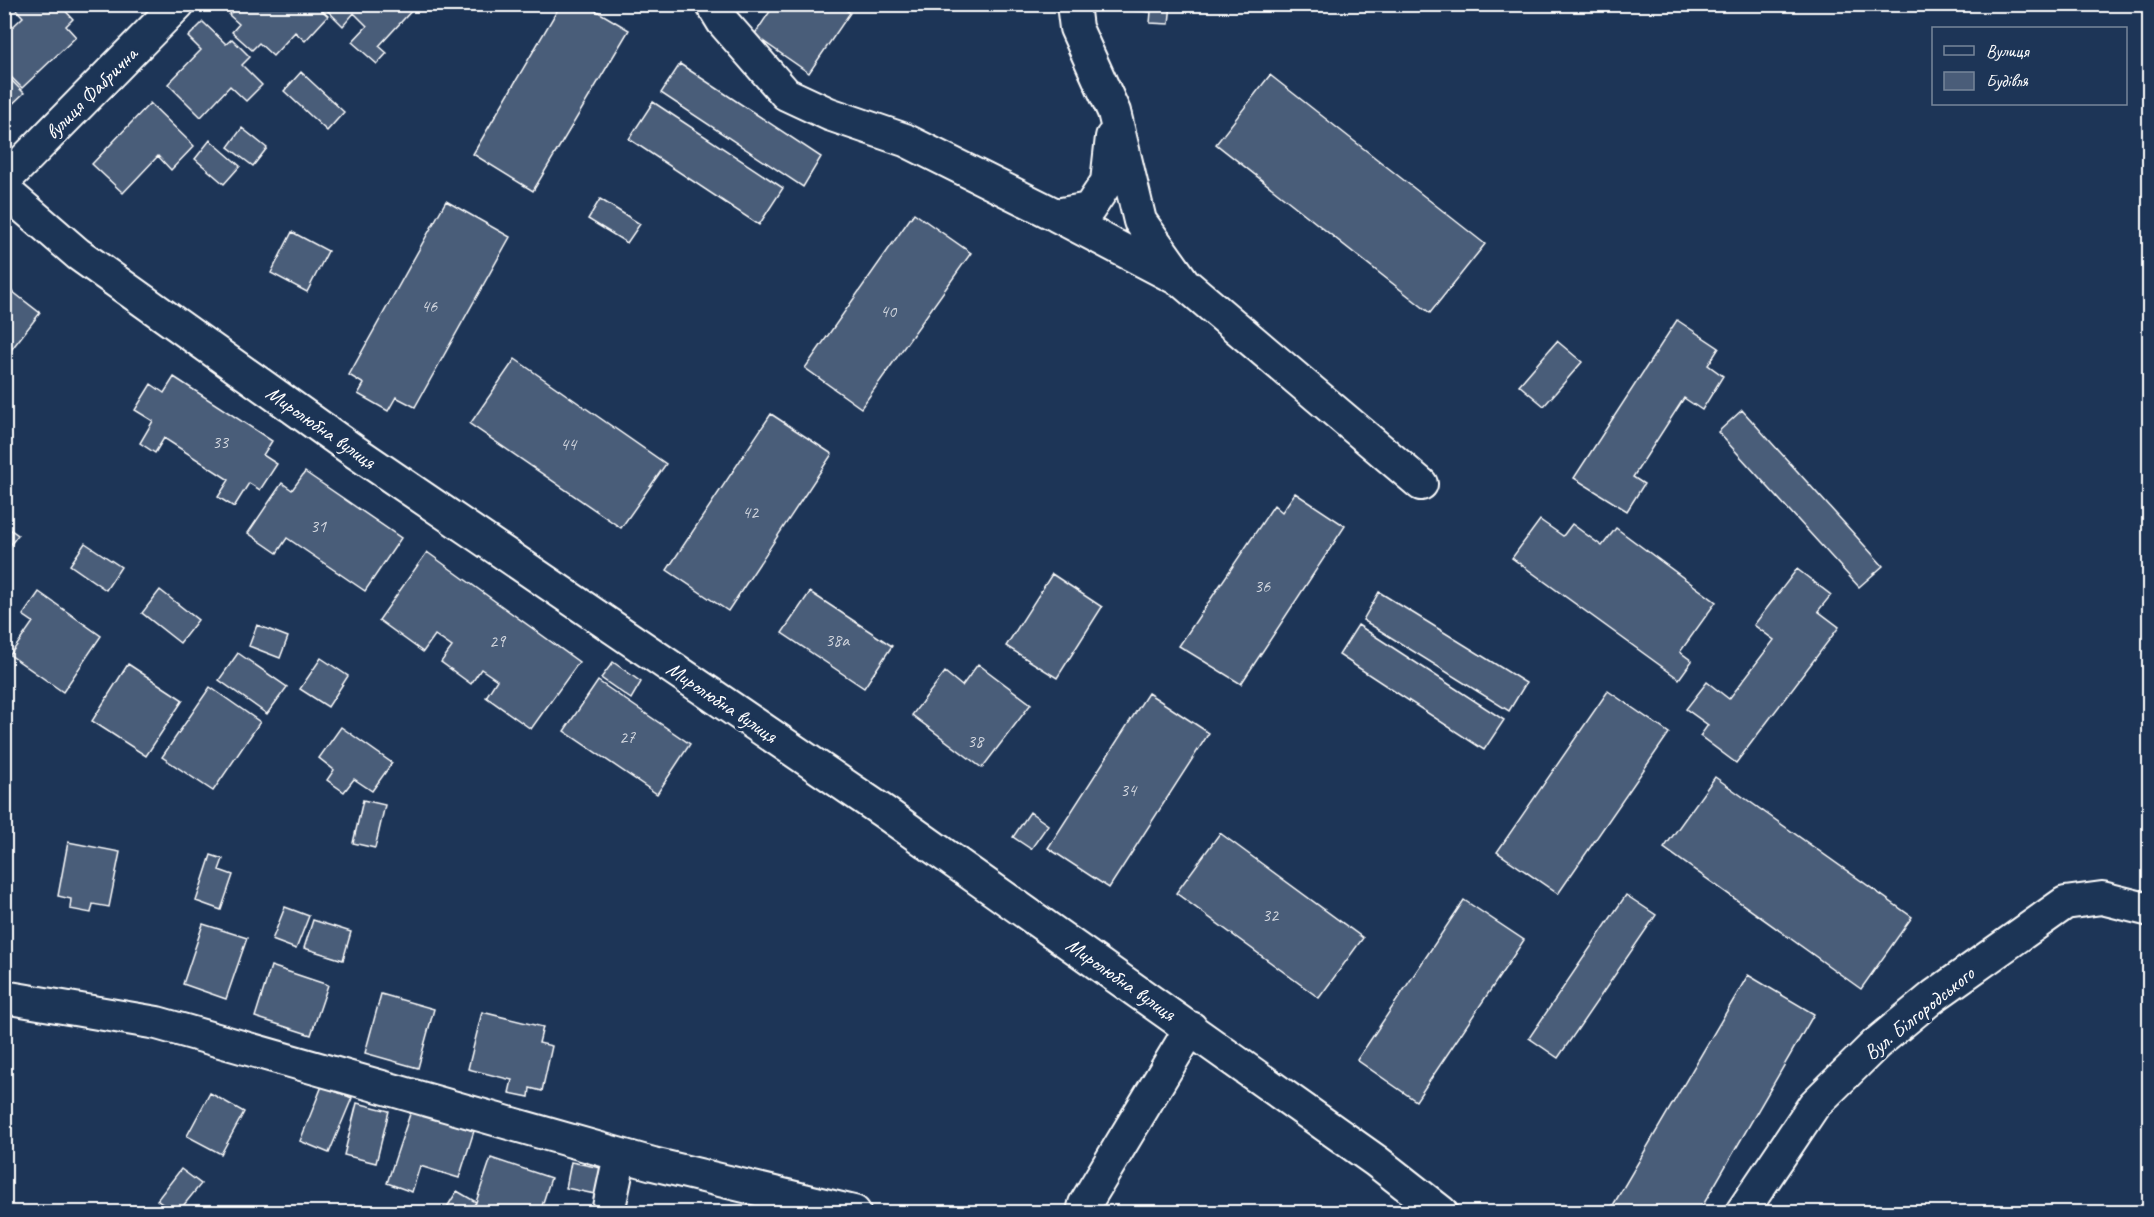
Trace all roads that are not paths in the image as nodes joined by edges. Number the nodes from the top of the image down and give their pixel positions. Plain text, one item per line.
1 (178, 4) edge
2 (712, 4) edge
3 (1073, 4) edge
4 (1114, 112) junction
5 (4, 181) edge
6 (4, 190) edge
7 (1056, 215) junction
8 (1184, 283) junction
9 (1421, 484) dead end
10 (2150, 910) edge
11 (4, 997) edge
12 (1191, 1028) junction
13 (620, 1155) junction
14 (608, 1212) edge
15 (854, 1212) edge
16 (1083, 1212) edge
17 (1441, 1212) edge
18 (1742, 1212) edge

1 - 5 street, вулиця Фабрична
2 - 7 street
3 - 4 street
4 - 7 street
4 - 8 street
6 - 12 street, Миролюбна вулиця
7 - 8 street
8 - 9 street
10 - 18 street, Вул. Білгородського
11 - 13 street
12 - 16 street
12 - 17 street, Миролюбна вулиця
13 - 14 street
13 - 15 street

